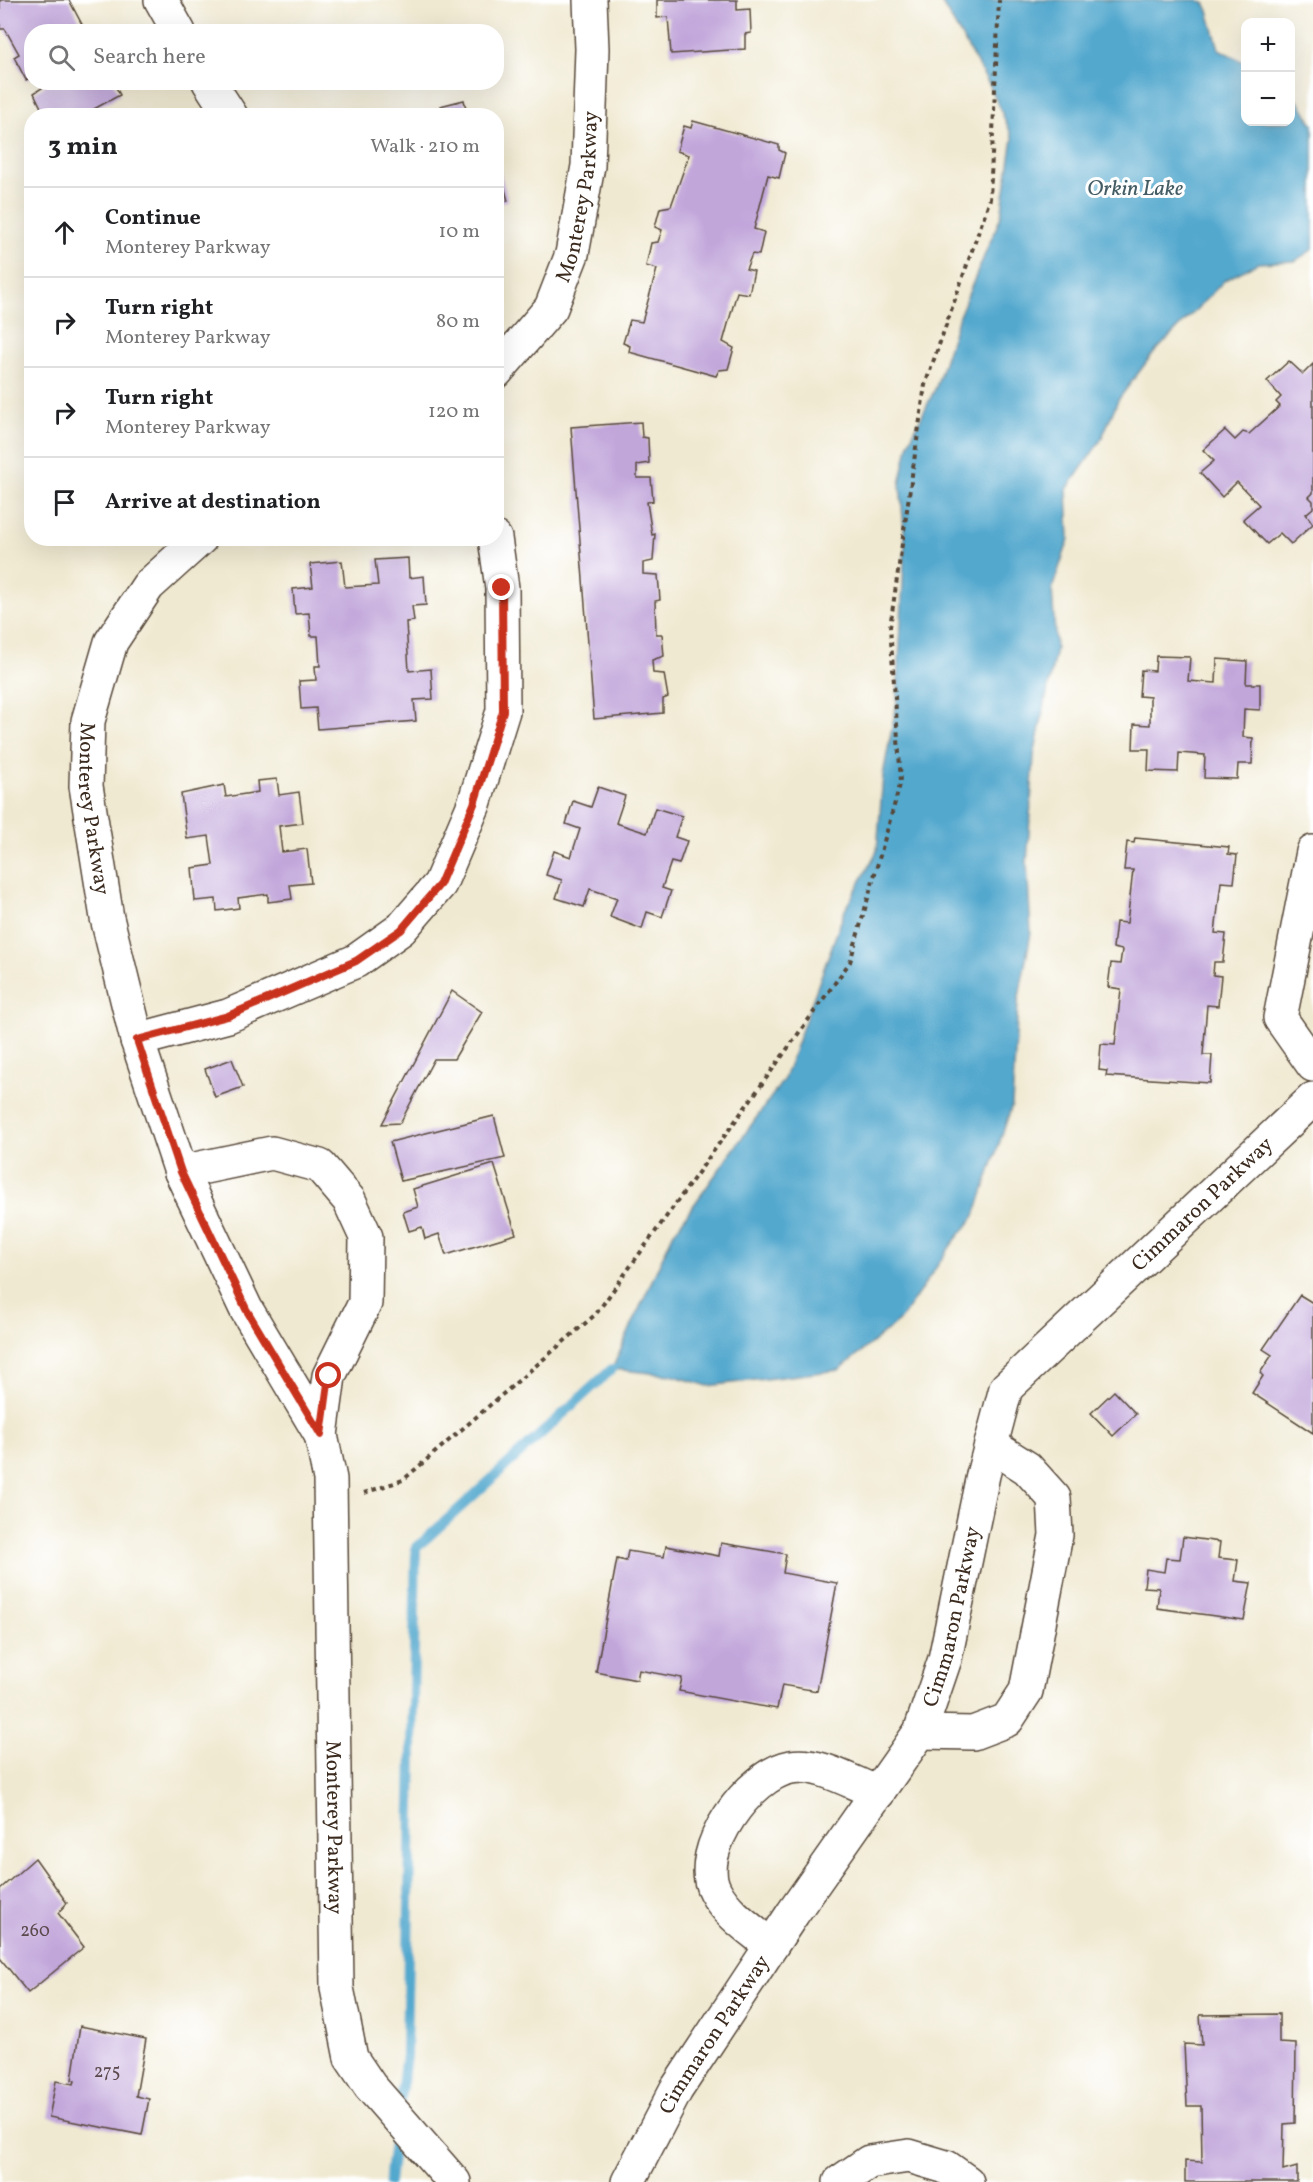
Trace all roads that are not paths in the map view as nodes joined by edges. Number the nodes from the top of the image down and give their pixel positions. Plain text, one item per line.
1 (161, 0) edge
2 (590, 0) edge
3 (174, 24) edge
4 (214, 90) edge
5 (226, 108) edge
6 (504, 363) edge
7 (192, 546) edge
8 (496, 546) edge
9 (1313, 852) edge
10 (137, 1040) junction
11 (1313, 1065) edge
12 (1313, 1100) edge
13 (181, 1172) junction
14 (321, 1435) junction
15 (991, 1445) junction
16 (920, 1732) junction
17 (878, 1793) junction
18 (771, 1946) junction
19 (445, 2172) edge
20 (628, 2182) edge
21 (840, 2182) edge
22 (967, 2182) edge

1 - 3 street
2 - 6 street, Monterey Parkway
4 - 5 street
7 - 10 street, Monterey Parkway
8 - 10 street
9 - 11 street
10 - 13 street, Monterey Parkway
12 - 15 street, Cimmaron Parkway
13 - 14 street, Monterey Parkway
13 - 14 street, Monterey Parkway
14 - 19 street, Monterey Parkway
15 - 16 street, Cimmaron Parkway
15 - 16 street
16 - 17 street, Cimmaron Parkway
17 - 18 street, Cimmaron Parkway
17 - 18 street
18 - 20 street, Cimmaron Parkway
21 - 22 street

